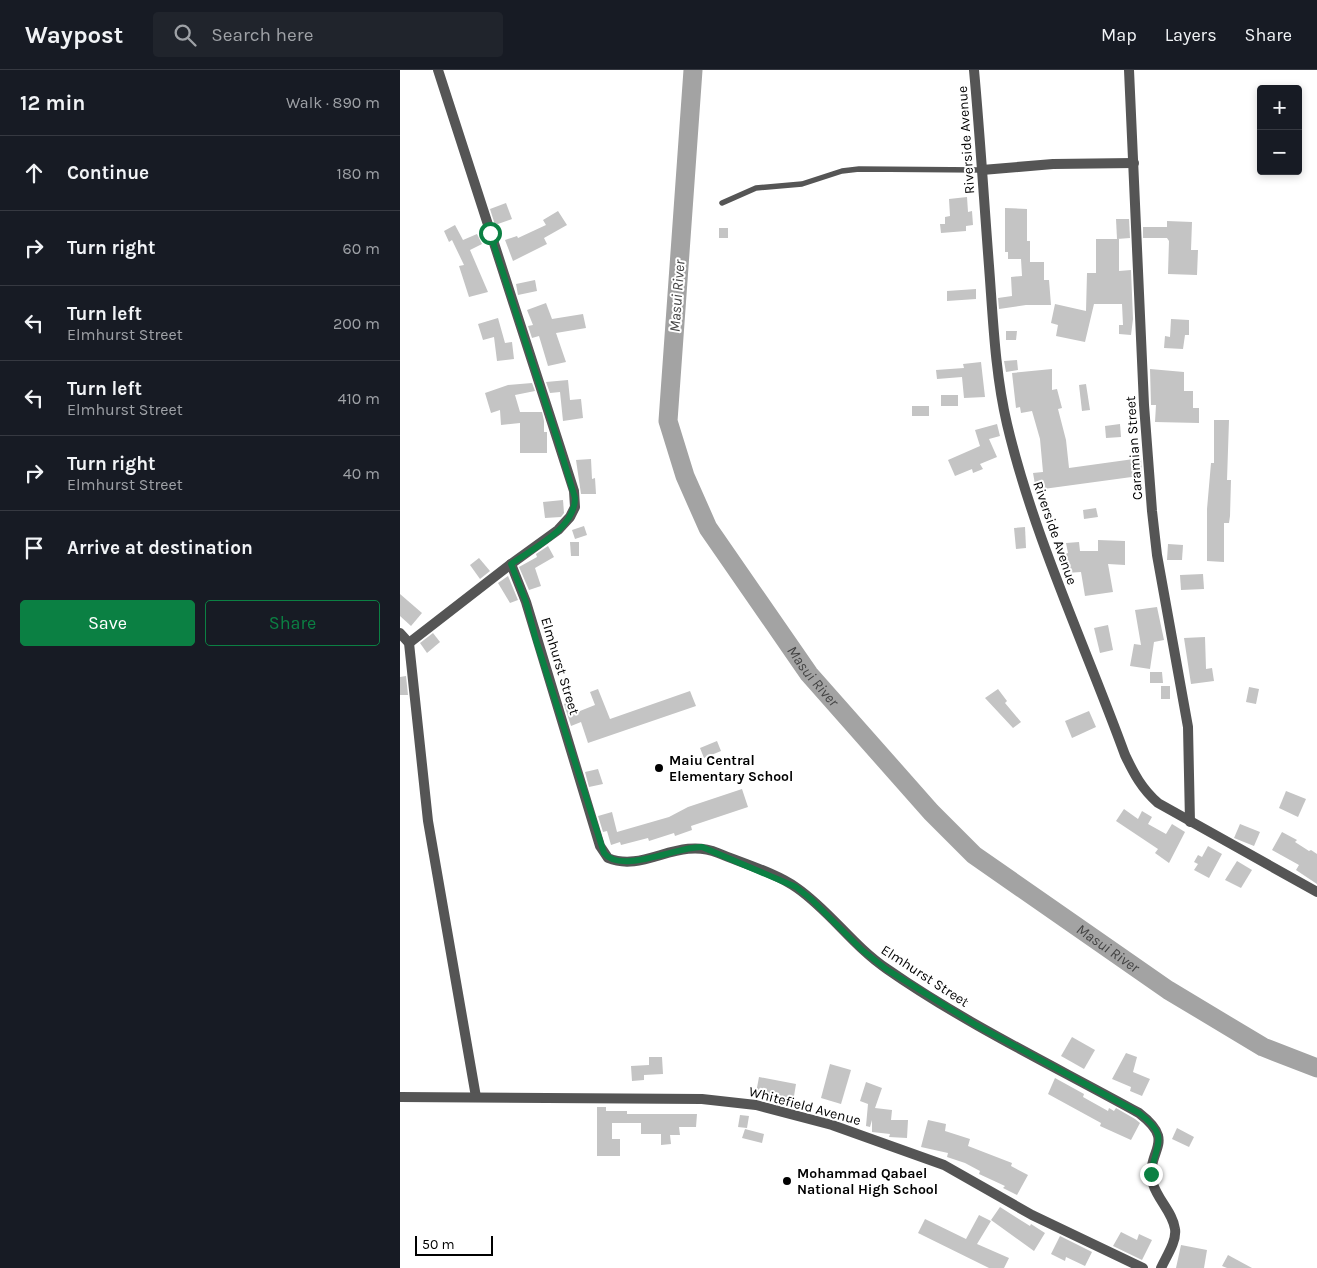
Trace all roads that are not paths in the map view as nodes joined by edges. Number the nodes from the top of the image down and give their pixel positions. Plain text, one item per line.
1 (438, 70) edge
2 (974, 70) edge
3 (1129, 70) edge
4 (1134, 164) junction
5 (982, 170) junction
6 (722, 203) dead end
7 (511, 564) junction
8 (400, 633) edge
9 (409, 643) junction
10 (1190, 822) junction
11 (1317, 892) edge
12 (400, 1097) edge
13 (476, 1097) junction
14 (1143, 1268) edge
15 (1161, 1268) edge

1 - 7 street
2 - 5 street, Riverside Avenue
3 - 4 street, Caramian Street
4 - 5 street
4 - 10 street, Caramian Street
5 - 6 lane
5 - 10 street, Riverside Avenue
7 - 9 street
7 - 15 street, Elmhurst Street
8 - 9 street
9 - 13 street
10 - 11 street, Riverside Avenue
12 - 13 street, Whitefield Avenue
13 - 14 street, Whitefield Avenue

